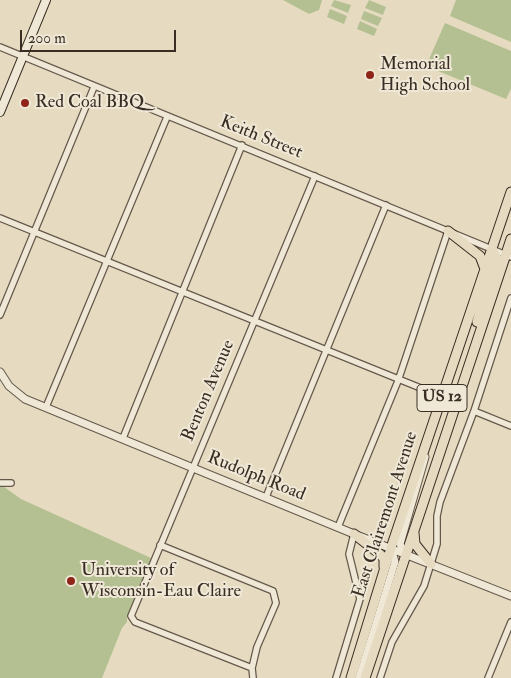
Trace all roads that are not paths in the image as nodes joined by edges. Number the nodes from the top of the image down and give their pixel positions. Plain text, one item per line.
1 (46, 0) edge
2 (0, 47) edge
3 (22, 56) junction
4 (94, 87) junction
5 (0, 112) edge
6 (167, 116) junction
7 (242, 146) junction
8 (315, 176) junction
9 (511, 192) edge
10 (386, 205) junction
11 (511, 206) edge
12 (0, 218) edge
13 (448, 231) junction
14 (35, 233) junction
15 (511, 242) edge
16 (492, 248) junction
17 (508, 256) edge
18 (106, 262) junction
19 (485, 270) junction
20 (182, 292) junction
21 (511, 298) edge
22 (0, 315) edge
23 (255, 322) junction
24 (326, 350) junction
25 (0, 372) edge
26 (398, 381) junction
27 (3, 382) edge
28 (428, 392) dead end
29 (46, 407) junction
30 (474, 411) junction
31 (449, 423) junction
32 (511, 426) edge
33 (122, 438) junction
34 (428, 440) junction
35 (193, 467) junction
36 (0, 483) edge
37 (11, 483) dead end
38 (266, 497) junction
39 (415, 525) junction
40 (338, 527) junction
41 (354, 534) junction
42 (160, 545) junction
43 (391, 548) junction
44 (405, 554) junction
45 (431, 564) junction
46 (382, 575) junction
47 (511, 596) edge
48 (511, 622) edge
49 (252, 668) junction
50 (253, 678) edge
51 (336, 678) edge
52 (350, 678) edge
53 (359, 678) edge
54 (366, 678) edge
55 (380, 678) edge
56 (488, 678) edge

1 - 3 main road
2 - 3 street, Keith Street
3 - 4 street, Keith Street
3 - 5 main road
4 - 6 street, Keith Street
4 - 14 street
6 - 7 street, Keith Street
6 - 18 street
7 - 8 street, Keith Street
7 - 20 street
8 - 10 street, Keith Street
8 - 23 street, Benton Avenue
9 - 16 main road, East Clairemont Avenue / US 12
10 - 13 street, Keith Street
10 - 24 street
11 - 17 main road
12 - 14 street
13 - 16 street, Keith Street
13 - 19 main road
13 - 26 street
14 - 18 street
14 - 22 street
15 - 17 main road, East Clairemont Avenue / US 12
16 - 17 street, Keith Street
16 - 19 main road, East Clairemont Avenue / US 12
16 - 31 main road
17 - 31 main road, East Clairemont Avenue / US 12
18 - 20 street
18 - 29 street
19 - 34 main road, East Clairemont Avenue / US 12
20 - 23 street
20 - 33 street
21 - 30 street
23 - 24 street
23 - 35 street, Benton Avenue
24 - 26 street
24 - 38 street
25 - 27 street, Rudolph Road
26 - 28 street
26 - 40 street
27 - 29 street, Rudolph Road
29 - 33 street, Rudolph Road
30 - 32 street
30 - 45 street
31 - 39 main road, East Clairemont Avenue / US 12
33 - 35 street, Rudolph Road
34 - 43 main road, East Clairemont Avenue / US 12
34 - 44 street
35 - 38 street, Rudolph Road
35 - 42 street, Benton Avenue
36 - 37 street
38 - 40 street, Rudolph Road
39 - 44 main road, East Clairemont Avenue / US 12
39 - 45 main road
40 - 41 street, Rudolph Road
41 - 43 street, Rudolph Road
41 - 46 main road
41 - 51 street
42 - 49 street
42 - 49 street, Benton Avenue
43 - 44 street, Rudolph Road
43 - 46 main road, East Clairemont Avenue / US 12
43 - 53 street
44 - 45 street, Rudolph Road
44 - 54 main road, East Clairemont Avenue / US 12
45 - 47 street, Rudolph Road
45 - 55 street
46 - 52 main road, East Clairemont Avenue / US 12
48 - 56 street
49 - 50 street

